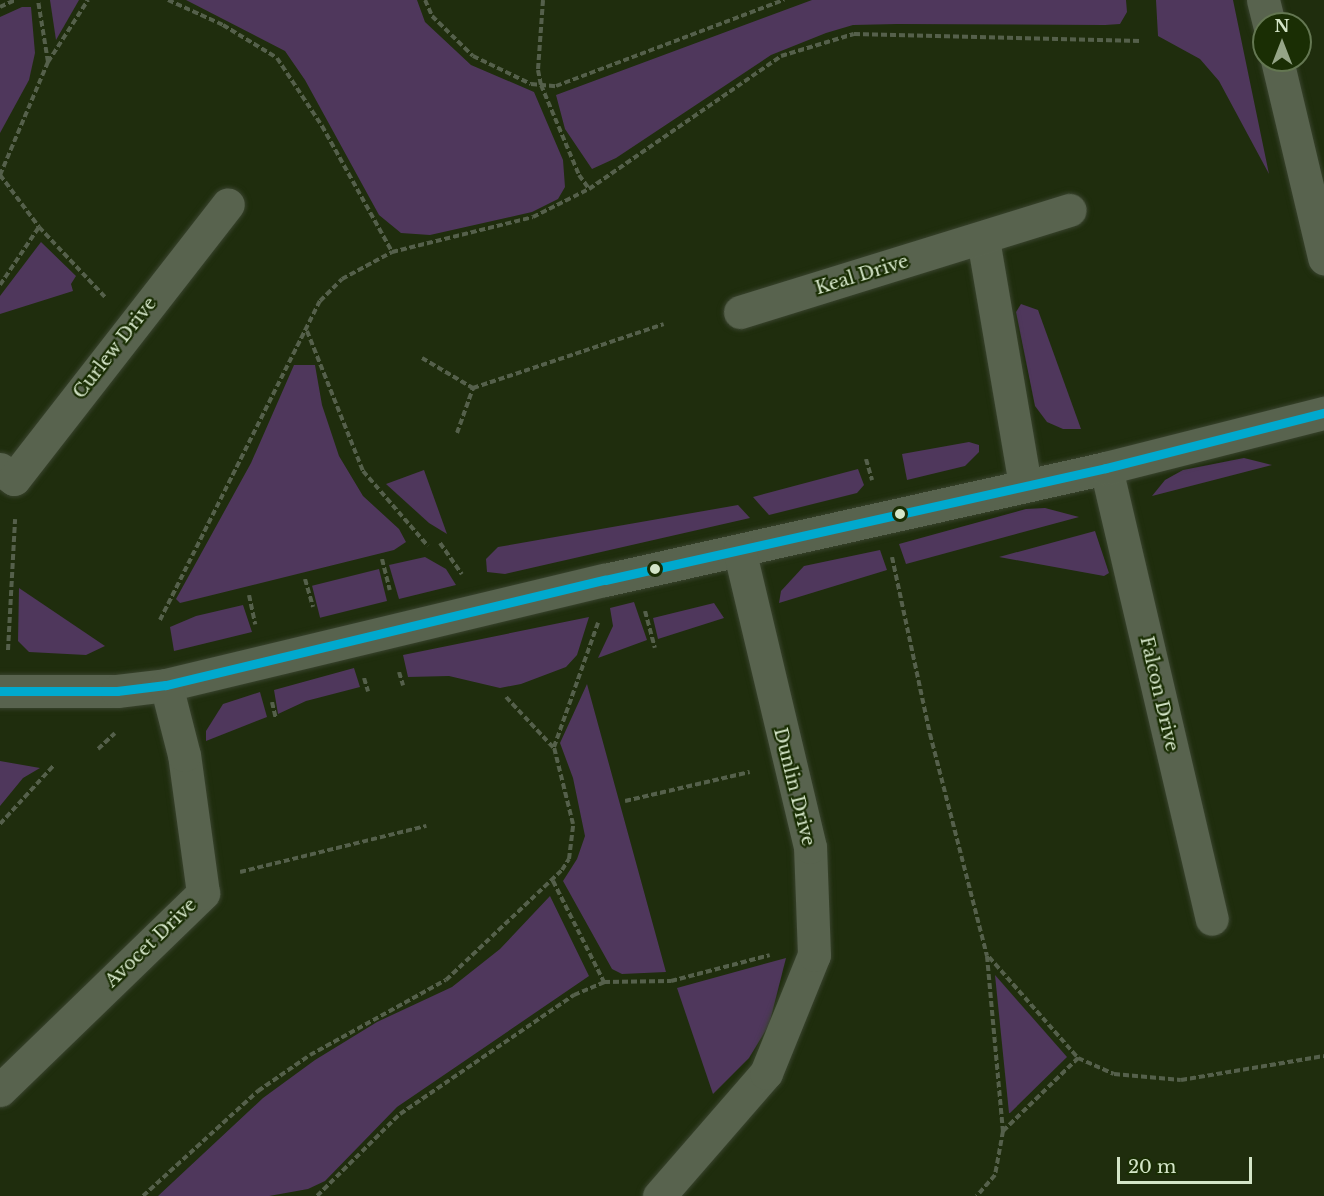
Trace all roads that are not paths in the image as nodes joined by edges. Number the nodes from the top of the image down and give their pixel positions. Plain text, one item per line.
1 (1280, 72) edge
2 (228, 204) dead end
3 (1070, 210) dead end
4 (983, 239) junction
5 (1324, 258) edge
6 (740, 312) dead end
7 (1324, 413) edge
8 (1106, 468) junction
9 (7, 474) edge
10 (1025, 483) junction
11 (739, 550) junction
12 (166, 686) junction
13 (0, 691) edge
14 (1212, 919) dead end
15 (0, 1090) edge
16 (659, 1196) edge

1 - 5 street
2 - 9 street, Curlew Drive
3 - 4 street, Keal Drive
4 - 6 street, Keal Drive
4 - 10 street
7 - 8 street
8 - 10 street
8 - 14 street, Falcon Drive
10 - 11 street
11 - 12 street
11 - 16 street, Dunlin Drive
12 - 13 street
12 - 15 street, Avocet Drive

